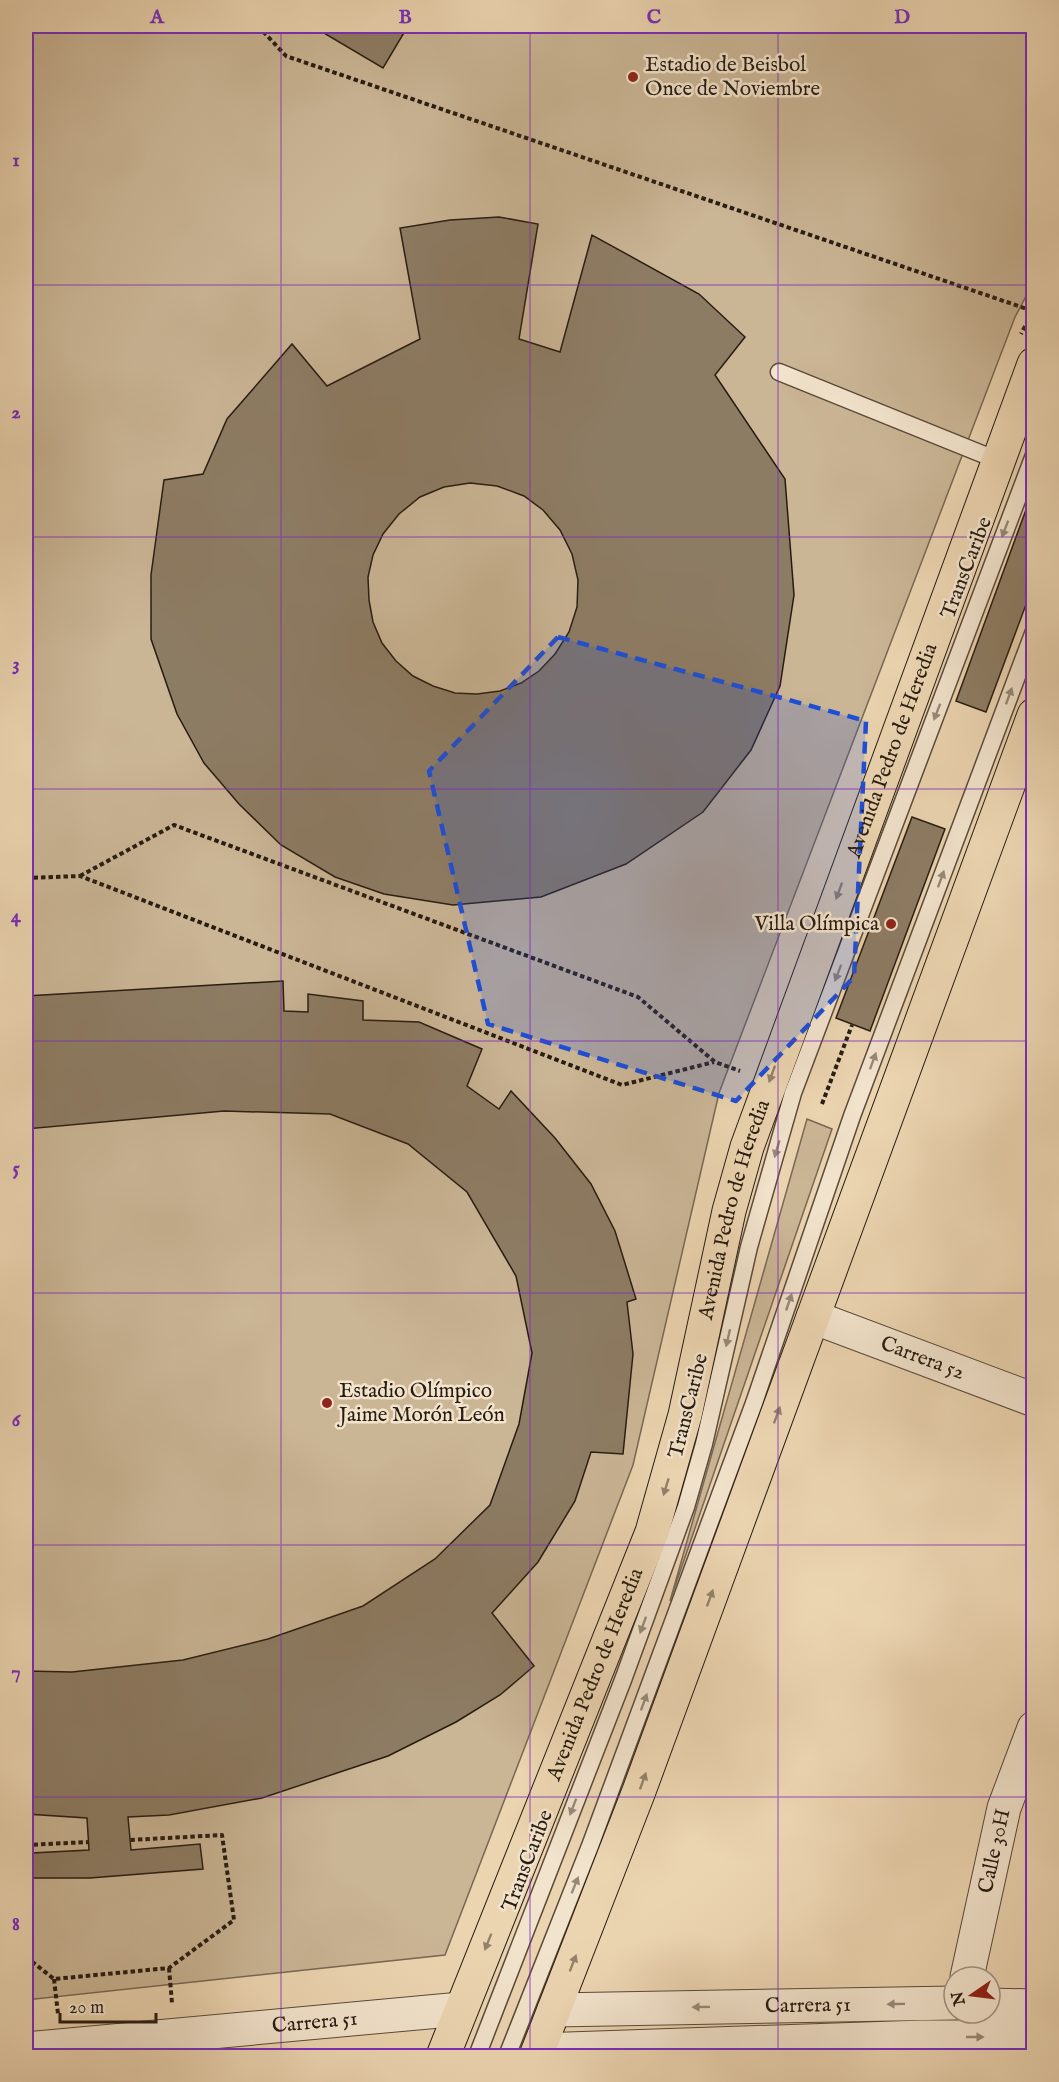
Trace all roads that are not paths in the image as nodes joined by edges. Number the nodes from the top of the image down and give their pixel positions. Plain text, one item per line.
1 (1034, 364) edge
2 (779, 372) dead end
3 (1034, 455) edge
4 (997, 460) junction
5 (1034, 631) edge
6 (1032, 724) edge
7 (813, 1317) junction
8 (1034, 1400) edge
9 (1031, 1733) edge
10 (970, 1965) edge
11 (942, 2003) edge
12 (461, 2009) junction
13 (554, 2010) junction
14 (942, 2018) edge
15 (1020, 2025) edge
16 (919, 2047) edge
17 (26, 2049) edge
18 (538, 2053) edge
19 (443, 2056) edge
20 (477, 2056) edge
21 (507, 2056) edge

1 - 4 highway, Avenida Pedro de Heredia
2 - 4 lane
3 -> 20 lane, TransCaribe
4 -> 12 highway, Avenida Pedro de Heredia
21 -> 5 lane
6 - 7 highway
7 - 8 street, Carrera 52
13 -> 7 highway
9 - 10 street, Calle 30H
11 -> 13 street, Carrera 51
12 - 17 street, Carrera 51
12 - 19 highway, Avenida Pedro de Heredia
13 - 18 highway
14 - 16 street
16 -> 15 street, Carrera 51
16 - 18 street, Carrera 51

